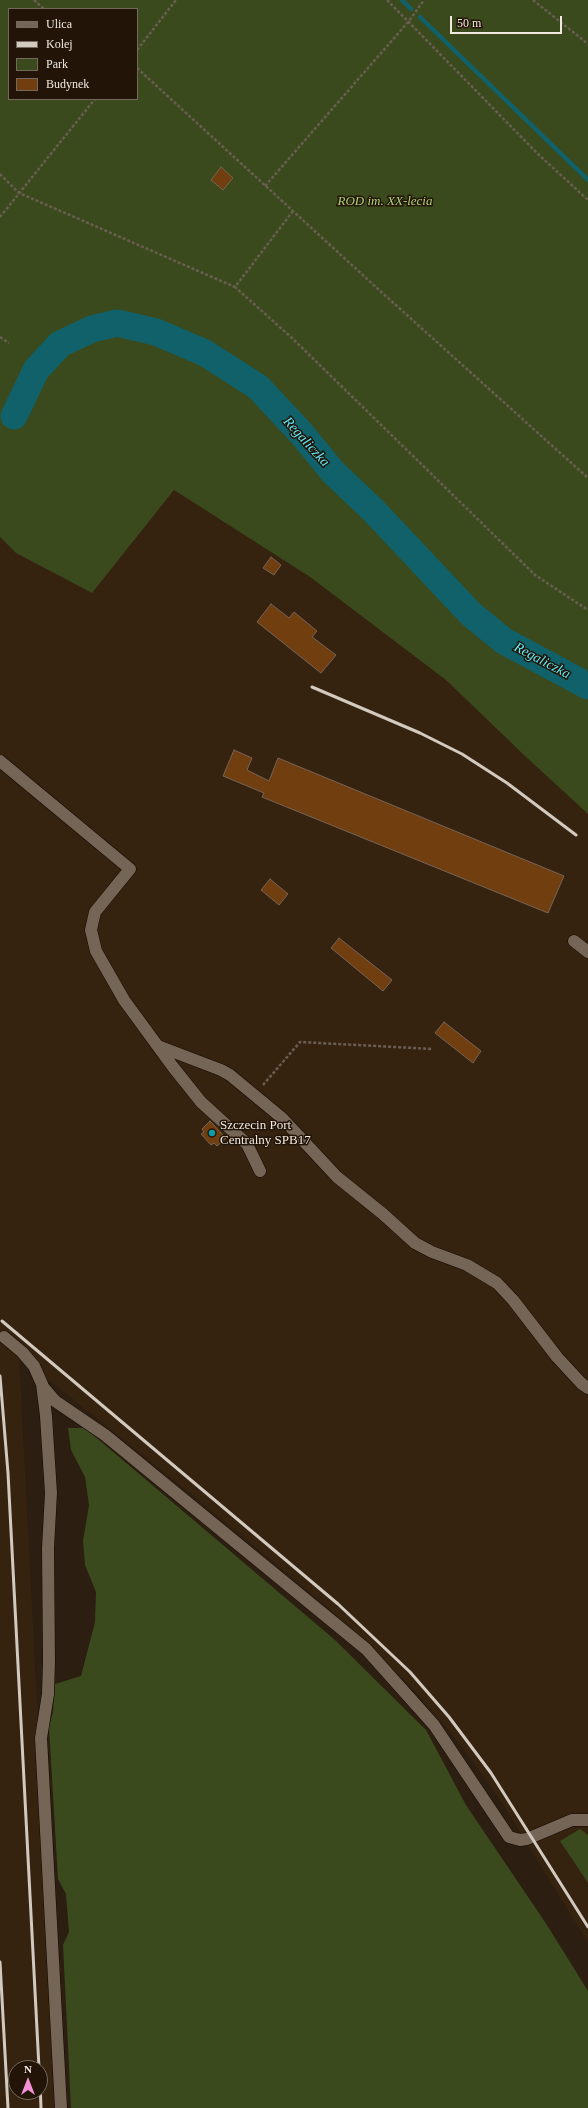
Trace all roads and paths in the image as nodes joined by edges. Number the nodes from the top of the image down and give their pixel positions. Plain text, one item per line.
1 (34, 0) edge
2 (176, 0) edge
3 (387, 0) edge
4 (424, 0) edge
5 (533, 0) edge
6 (43, 8) edge
7 (409, 21) junction
8 (588, 44) edge
9 (138, 49) edge
10 (138, 69) edge
11 (94, 100) edge
12 (0, 174) edge
13 (265, 186) junction
14 (20, 192) junction
15 (588, 200) edge
16 (293, 211) junction
17 (0, 217) edge
18 (235, 287) junction
19 (0, 337) edge
20 (9, 343) dead end
21 (588, 478) edge
22 (588, 610) edge
23 (0, 761) edge
24 (574, 941) dead end
25 (588, 952) edge
26 (158, 1046) junction
27 (433, 1049) dead end
28 (254, 1094) junction
29 (260, 1171) dead end
30 (4, 1337) dead end
31 (42, 1384) junction
32 (588, 1388) edge
33 (588, 1820) edge
34 (61, 2108) edge

1 - 6 path
2 - 9 path
3 - 7 path
4 - 7 path
5 - 8 path
7 - 13 path
7 - 15 path
10 - 13 path
11 - 14 path
12 - 14 path
13 - 16 path
14 - 17 path
14 - 18 path
16 - 18 path
16 - 21 path
18 - 22 path
19 - 20 path
23 - 26 lane
24 - 25 lane
26 - 28 lane
26 - 29 lane
27 - 28 path
28 - 32 lane
30 - 31 lane
31 - 33 lane
31 - 34 lane

